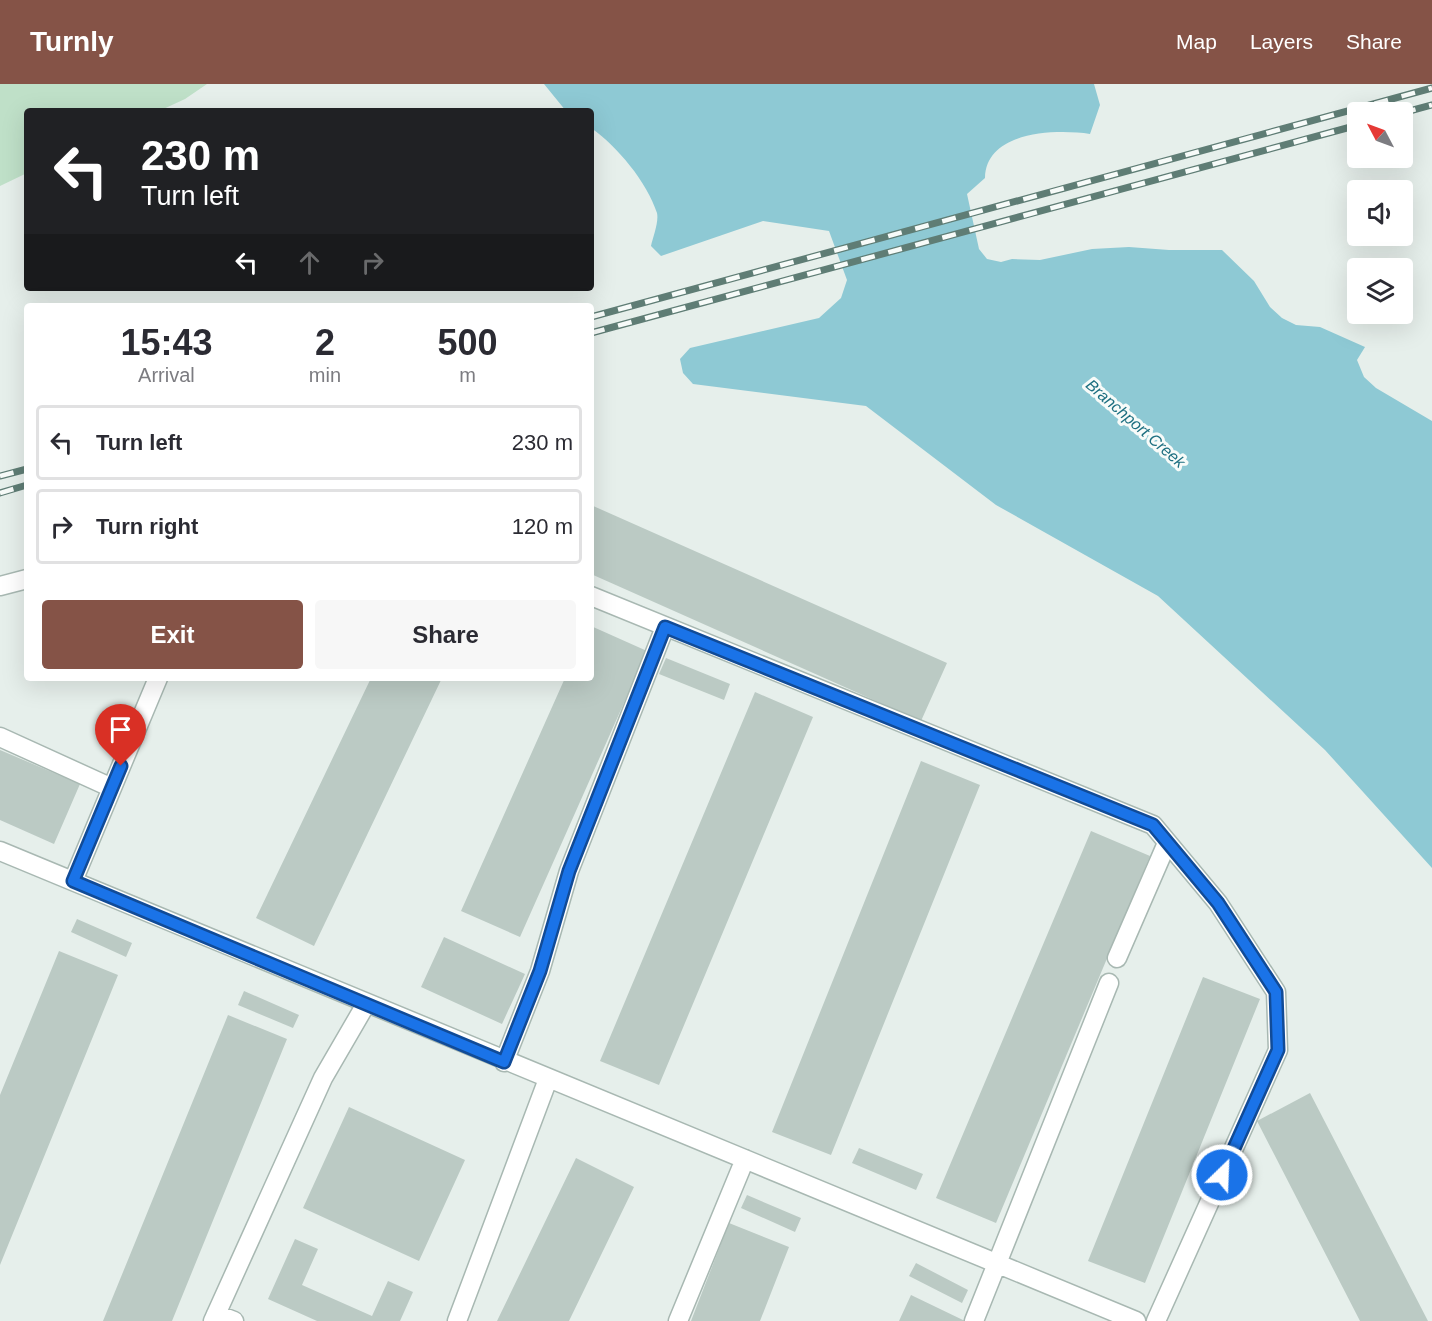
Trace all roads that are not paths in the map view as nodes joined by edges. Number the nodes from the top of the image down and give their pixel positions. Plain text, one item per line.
1 (24, 580) edge
2 (0, 586) edge
3 (594, 598) edge
4 (665, 627) junction
5 (157, 681) edge
6 (0, 737) edge
7 (112, 788) junction
8 (1167, 843) junction
9 (0, 851) edge
10 (73, 881) junction
11 (1117, 958) dead end
12 (1109, 983) dead end
13 (366, 1004) junction
14 (504, 1062) junction
15 (548, 1079) junction
16 (744, 1159) junction
17 (999, 1263) junction
18 (215, 1318) edge
19 (234, 1321) edge
20 (457, 1321) edge
21 (678, 1321) edge
22 (974, 1321) edge
23 (1136, 1321) edge
24 (1156, 1321) edge

1 - 2 street
3 - 4 street
4 - 8 street
4 - 14 street
5 - 7 street
6 - 7 street
7 - 10 street
8 - 11 street
8 - 24 street
9 - 10 street
10 - 13 street
12 - 17 street
13 - 14 street
13 - 18 street
14 - 15 street
15 - 16 street
15 - 20 street
16 - 17 street
16 - 21 street
17 - 22 street
17 - 23 street
18 - 19 street

